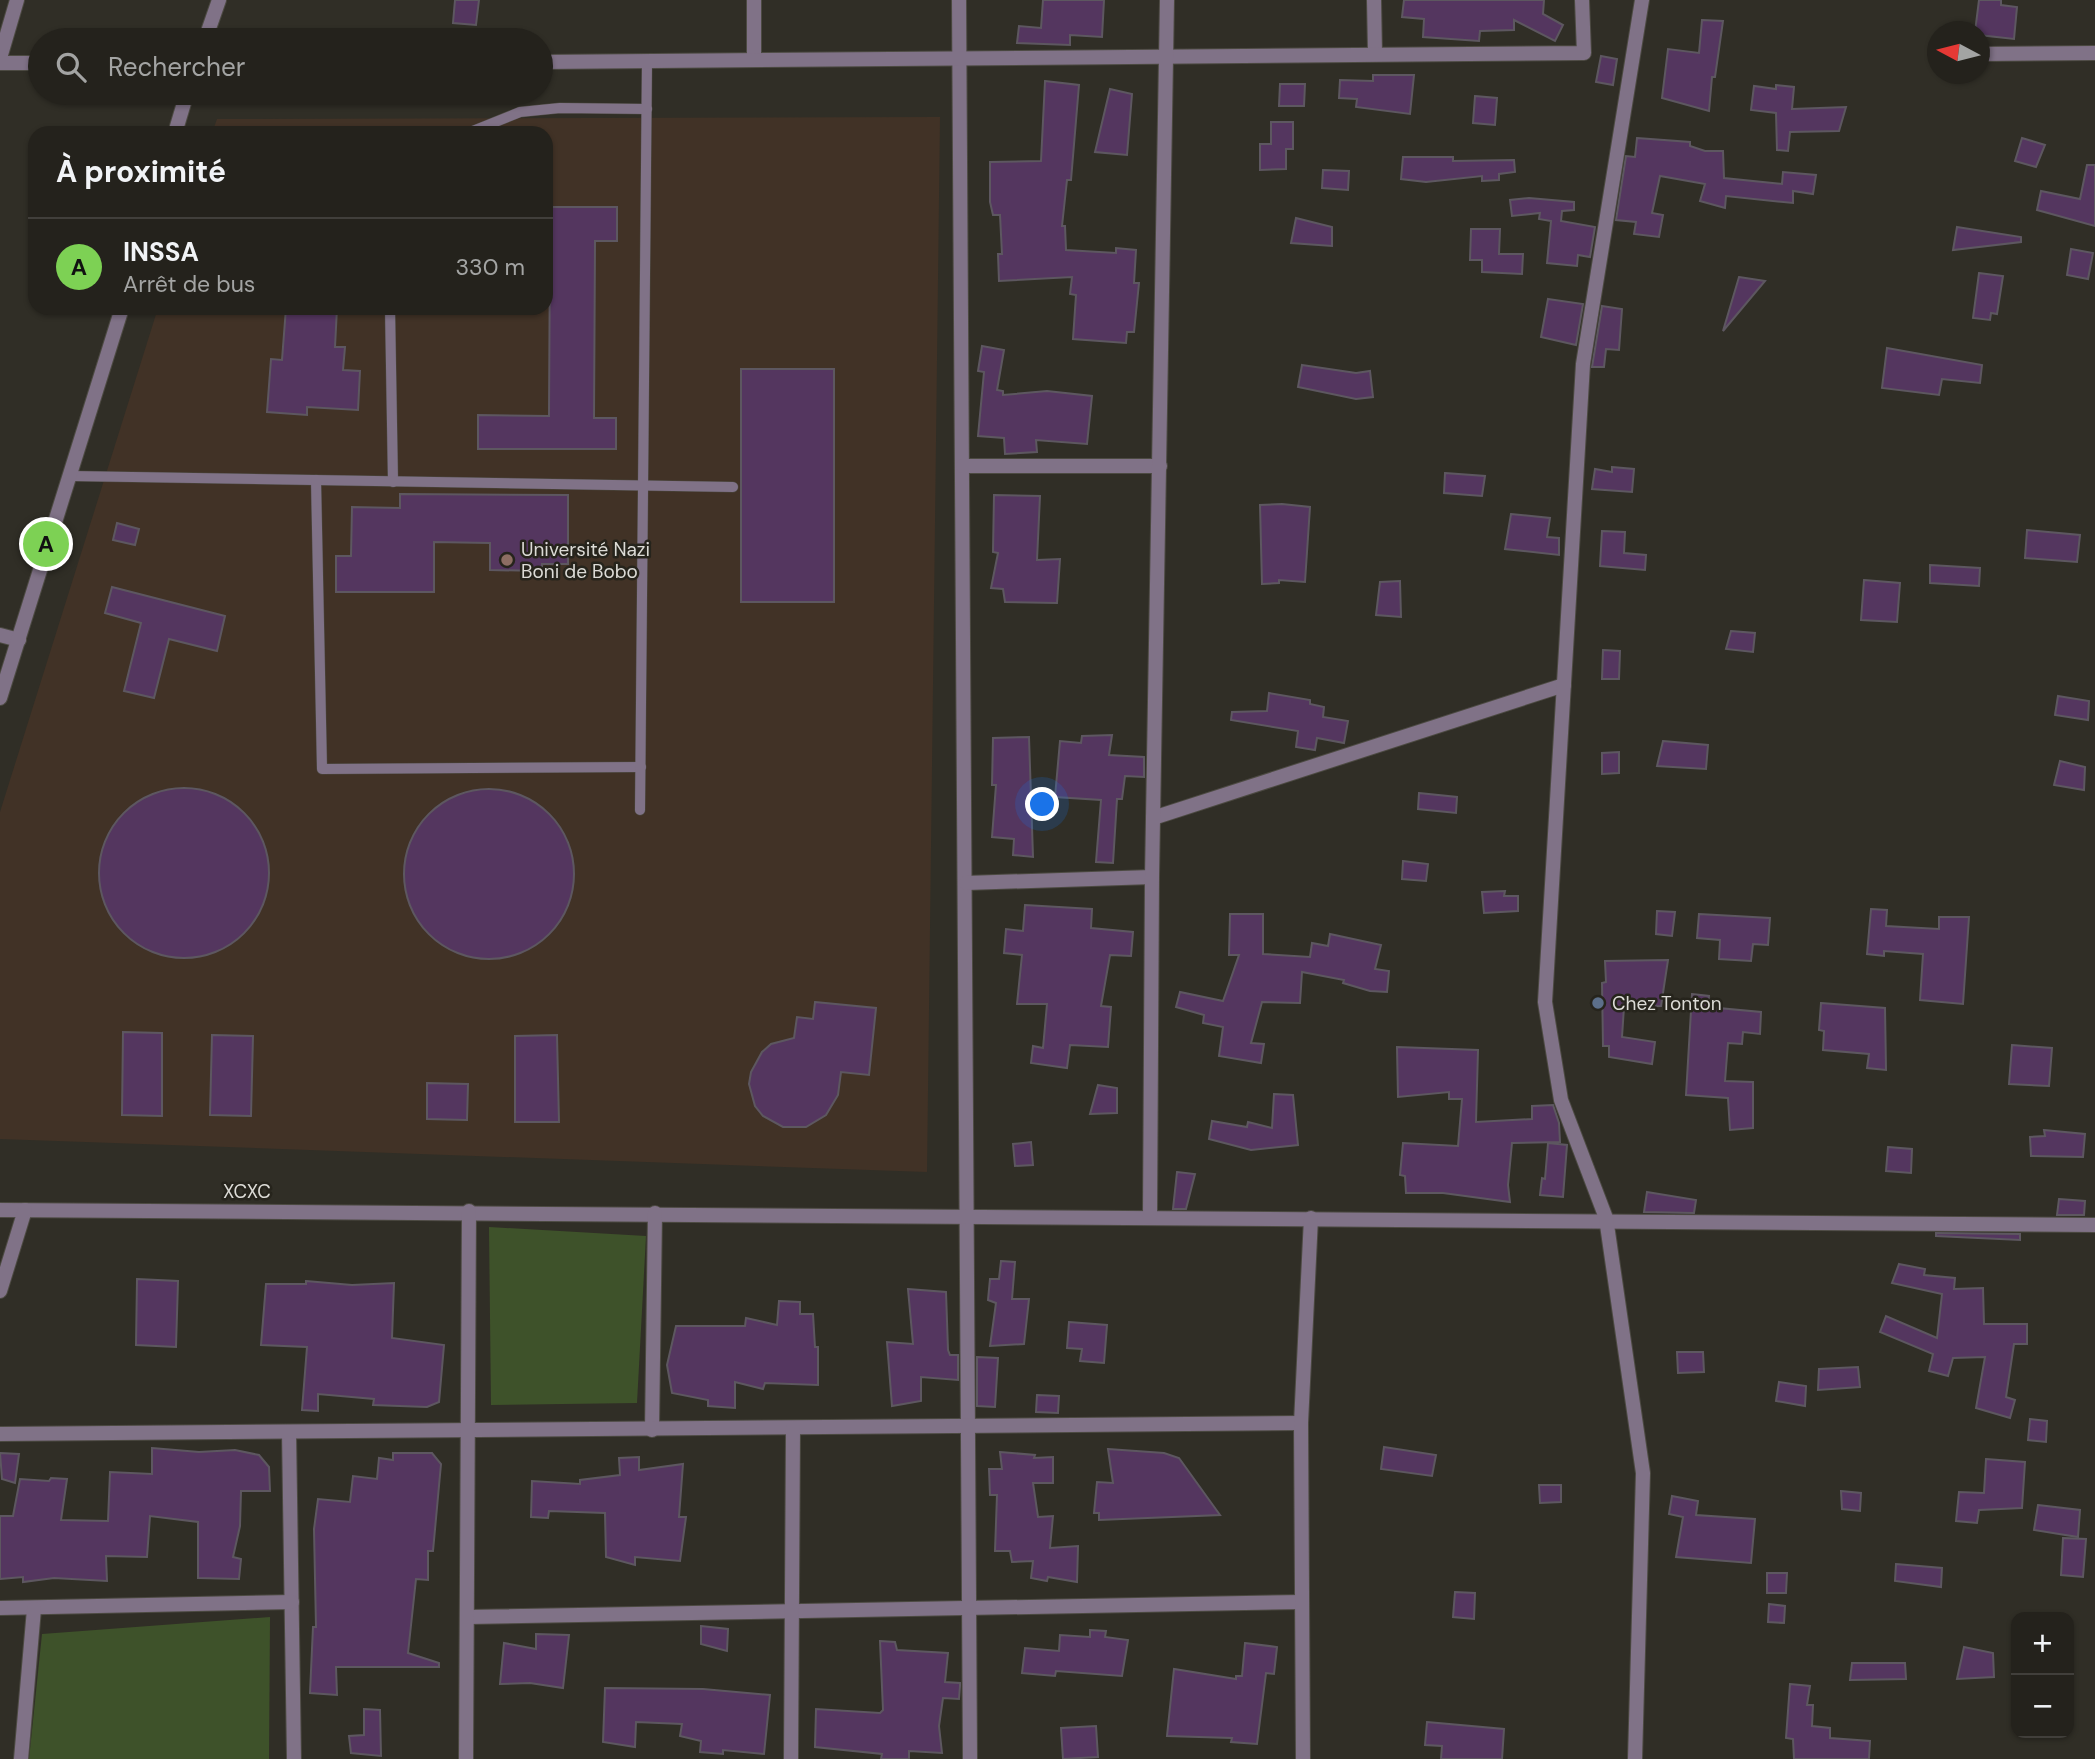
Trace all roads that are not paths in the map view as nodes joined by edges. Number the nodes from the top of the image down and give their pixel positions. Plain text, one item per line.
1 (17, 0) edge
2 (219, 0) edge
3 (754, 0) edge
4 (959, 0) edge
5 (1167, 0) edge
6 (1374, 0) edge
7 (1582, 0) edge
8 (1642, 0) edge
9 (209, 28) edge
10 (1376, 53) junction
11 (2095, 53) edge
12 (1990, 54) edge
13 (1168, 57) junction
14 (754, 58) junction
15 (960, 58) junction
16 (0, 60) edge
17 (647, 60) junction
18 (28, 62) edge
19 (553, 62) edge
20 (183, 105) edge
21 (647, 109) junction
22 (177, 126) edge
23 (485, 126) edge
24 (120, 315) edge
25 (390, 315) edge
26 (962, 466) junction
27 (1160, 466) junction
28 (70, 476) junction
29 (316, 480) junction
30 (393, 482) junction
31 (645, 486) junction
32 (733, 488) dead end
33 (0, 635) edge
34 (19, 640) junction
35 (1564, 685) junction
36 (0, 698) edge
37 (641, 766) junction
38 (640, 810) dead end
39 (1153, 818) junction
40 (1152, 877) junction
41 (965, 883) junction
42 (0, 1210) edge
43 (25, 1210) junction
44 (469, 1212) junction
45 (654, 1213) junction
46 (968, 1215) junction
47 (1150, 1217) junction
48 (1311, 1218) junction
49 (1606, 1221) junction
50 (2095, 1225) edge
51 (0, 1291) edge
52 (1301, 1423) junction
53 (970, 1427) junction
54 (793, 1429) junction
55 (652, 1430) junction
56 (468, 1431) junction
57 (289, 1432) junction
58 (0, 1434) edge
59 (292, 1602) junction
60 (1302, 1602) junction
61 (970, 1607) junction
62 (0, 1608) edge
63 (34, 1609) junction
64 (792, 1612) junction
65 (468, 1617) junction
66 (21, 1759) edge
67 (294, 1759) edge
68 (466, 1759) edge
69 (791, 1759) edge
70 (970, 1759) edge
71 (1303, 1759) edge
72 (1635, 1759) edge

1 - 16 street
2 - 9 street
3 - 14 street
4 - 15 street
5 - 13 street
6 - 10 street
7 - 10 street
8 - 35 street
10 - 13 street
11 - 12 street
13 - 15 street
13 - 27 street
14 - 15 street
14 - 17 street
15 - 26 street
16 - 18 street
17 - 19 street
17 - 21 lane
20 - 22 street
21 - 23 lane
21 - 31 lane
24 - 28 street
25 - 30 lane
26 - 27 street
26 - 41 street
27 - 39 street
28 - 29 lane
28 - 34 street
29 - 30 lane
29 - 37 lane
30 - 31 lane
31 - 32 lane
31 - 37 lane
33 - 34 street
34 - 36 street
35 - 39 street
35 - 49 street
37 - 38 lane
39 - 40 street
40 - 41 street
40 - 47 street
41 - 46 street
42 - 43 street, XCXC
43 - 44 street, XCXC
43 - 51 street
44 - 45 street, XCXC
44 - 56 street
45 - 46 street, XCXC
45 - 55 street
46 - 47 street, XCXC
46 - 53 street
47 - 48 street, XCXC
48 - 49 street, XCXC
48 - 52 street
49 - 50 street, XCXC
49 - 72 street
52 - 53 street
52 - 60 street
53 - 54 street
53 - 61 street
54 - 55 street
54 - 64 street
55 - 56 street
56 - 57 street
56 - 65 street
57 - 58 street
57 - 59 street
59 - 63 street
59 - 67 street
60 - 61 street
60 - 71 street
61 - 64 street
61 - 70 street
62 - 63 street
63 - 66 street
64 - 65 street
64 - 69 street
65 - 68 street

